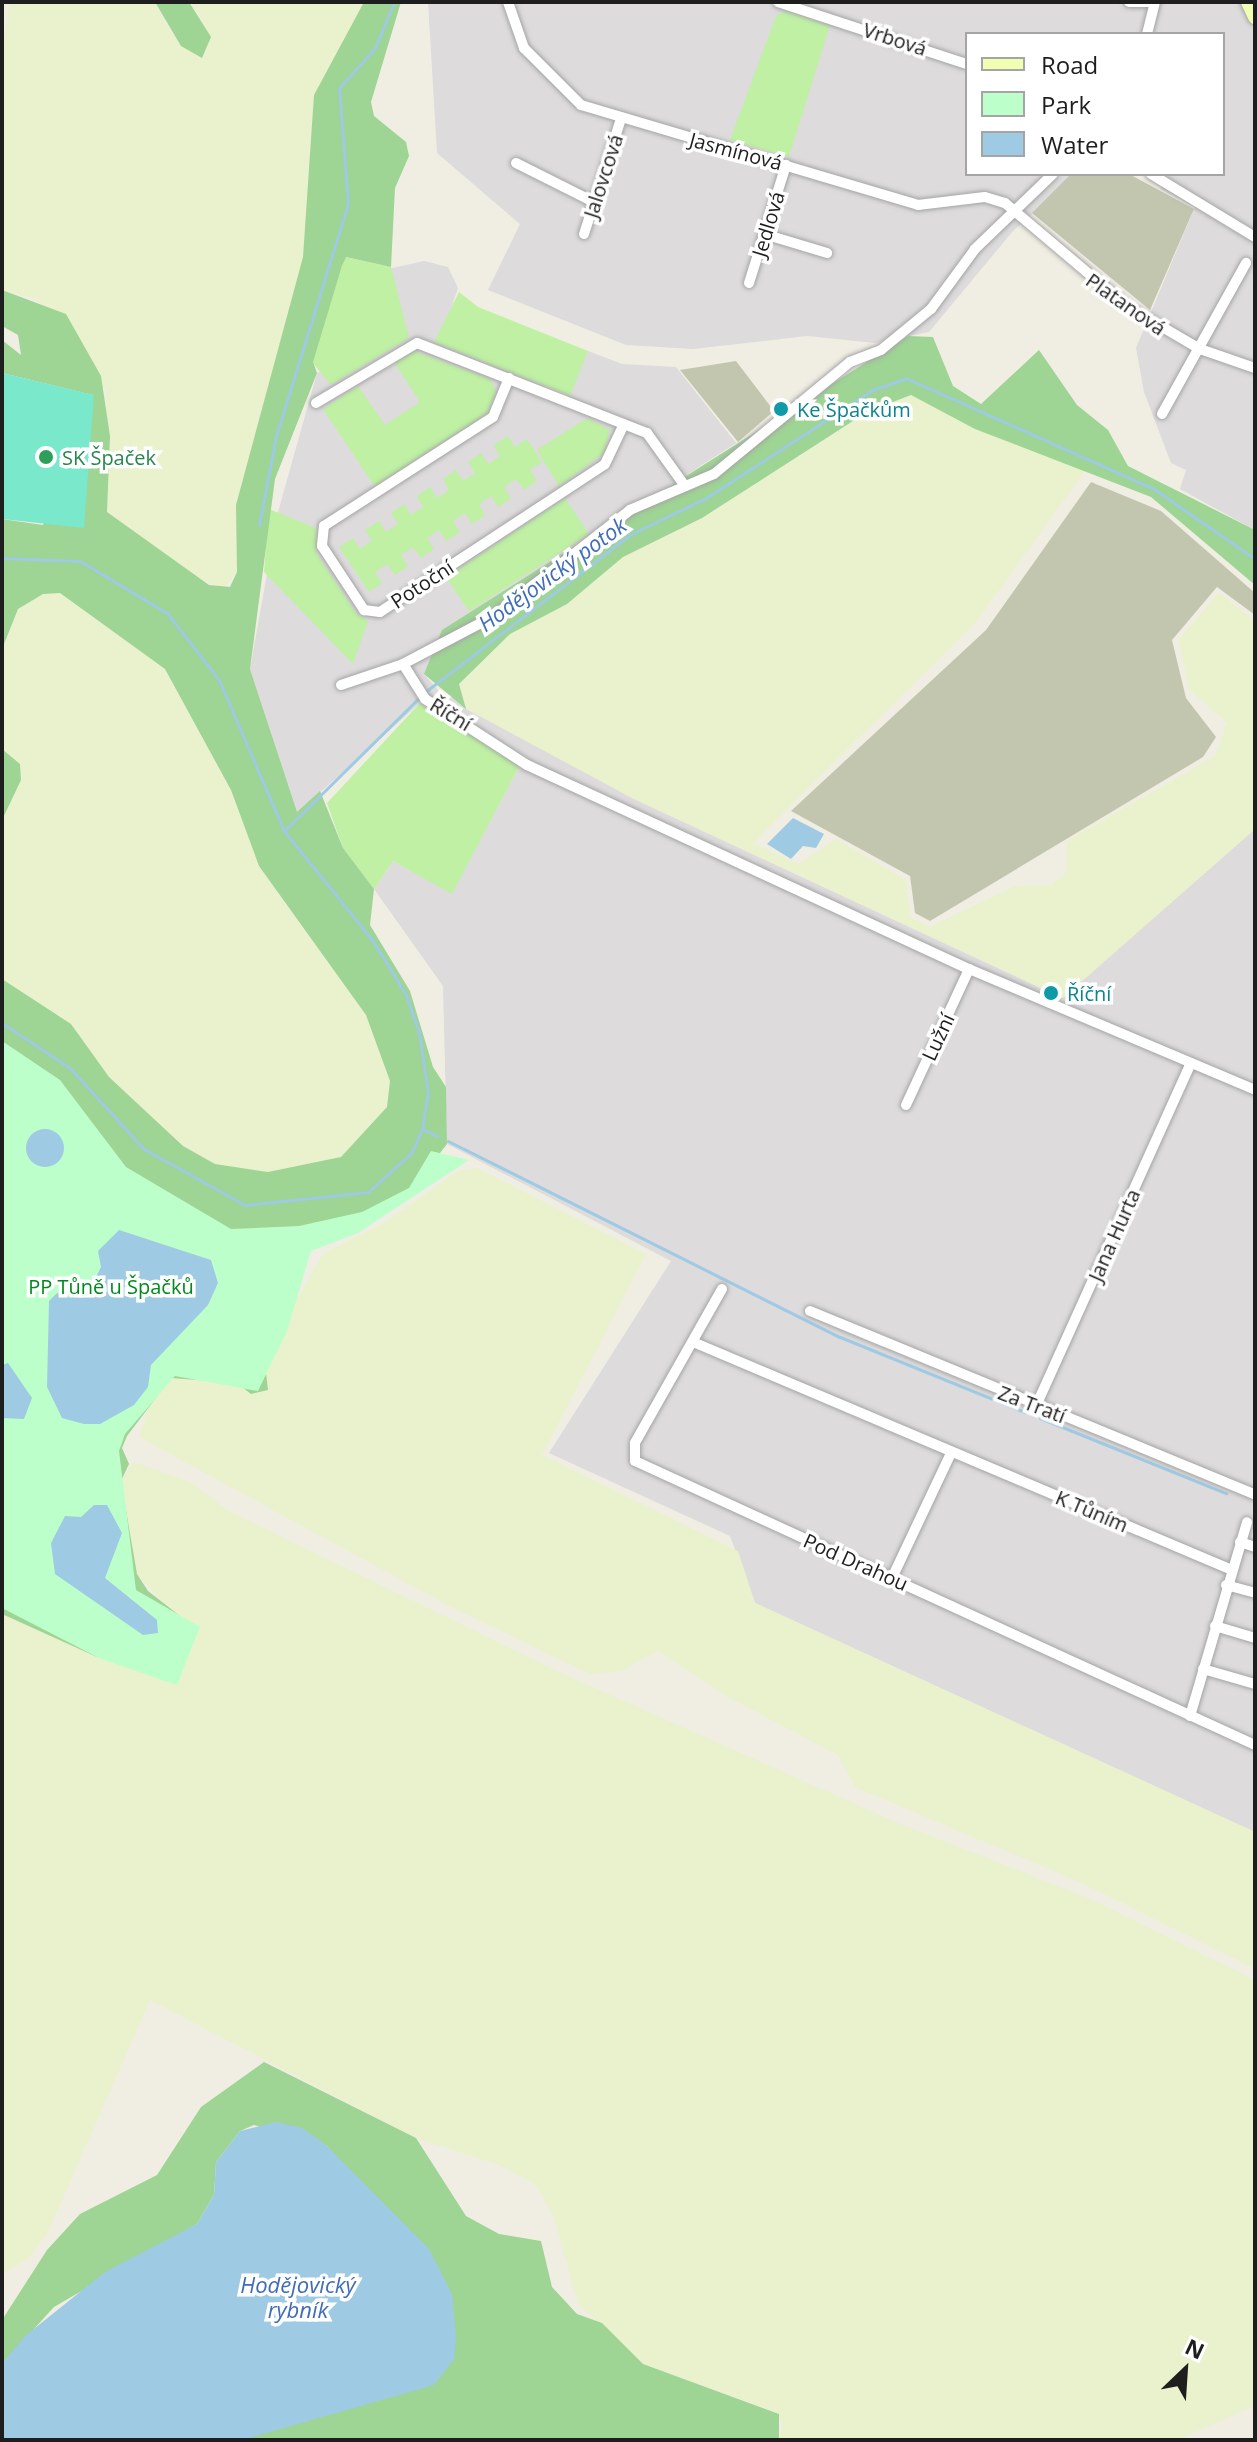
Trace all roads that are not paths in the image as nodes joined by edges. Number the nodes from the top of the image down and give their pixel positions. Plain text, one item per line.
1 (508, 2) edge
2 (778, 2) edge
3 (1129, 2) edge
4 (1148, 2) edge
5 (1155, 2) edge
6 (1248, 2) edge
7 (1255, 17) edge
8 (1148, 32) edge
9 (965, 63) edge
10 (621, 119) junction
11 (516, 163) dead end
12 (786, 165) junction
13 (1051, 176) edge
14 (1154, 176) edge
15 (594, 202) junction
16 (1014, 211) junction
17 (584, 234) dead end
18 (764, 234) junction
19 (1255, 237) edge
20 (827, 253) dead end
21 (1246, 263) dead end
22 (749, 283) dead end
23 (1200, 349) junction
24 (1255, 368) edge
25 (509, 378) junction
26 (316, 403) dead end
27 (1163, 407) dead end
28 (624, 424) junction
29 (685, 486) junction
30 (403, 664) junction
31 (341, 685) dead end
32 (969, 969) junction
33 (1190, 1065) junction
34 (1255, 1090) edge
35 (906, 1105) dead end
36 (722, 1289) dead end
37 (810, 1311) dead end
38 (693, 1342) junction
39 (1036, 1406) junction
40 (951, 1453) junction
41 (1255, 1494) edge
42 (1247, 1522) dead end
43 (1240, 1542) junction
44 (1255, 1547) edge
45 (1232, 1570) junction
46 (892, 1578) junction
47 (1226, 1585) junction
48 (1255, 1593) edge
49 (1215, 1626) junction
50 (1255, 1638) edge
51 (1203, 1669) junction
52 (1255, 1684) edge
53 (1190, 1716) junction
54 (1255, 1745) edge

1 - 10 street, Jasmínová
2 - 9 street, Vrbová
3 - 4 street
5 - 8 street
6 - 7 main road
10 - 12 street, Jasmínová
10 - 15 street, Jalovcová
11 - 15 street
12 - 16 street, Jasmínová
12 - 18 street, Jedlová
13 - 16 street
14 - 19 street
15 - 17 street, Jalovcová
16 - 23 street, Platanová
16 - 29 street
18 - 20 street
18 - 22 street, Jedlová
21 - 23 street
23 - 24 street, Platanová
23 - 27 street
25 - 26 street
25 - 28 street
25 - 28 street, Potoční
28 - 29 street
29 - 30 street
30 - 31 street
30 - 32 street, Říční
32 - 33 street, Říční
32 - 35 street, Lužní
33 - 34 street, Říční
33 - 39 street, Jana Hurta
36 - 38 street, Pod Drahou
37 - 39 street, Za Tratí
38 - 40 street, K Tůním
38 - 46 street, Pod Drahou
39 - 41 street, Za Tratí
40 - 45 street, K Tůním
40 - 46 street
42 - 43 street
43 - 44 street
43 - 45 street
45 - 47 street
46 - 53 street, Pod Drahou
47 - 48 street
47 - 49 street
49 - 50 street
49 - 51 street
51 - 52 street
51 - 53 street
53 - 54 street, Pod Drahou

